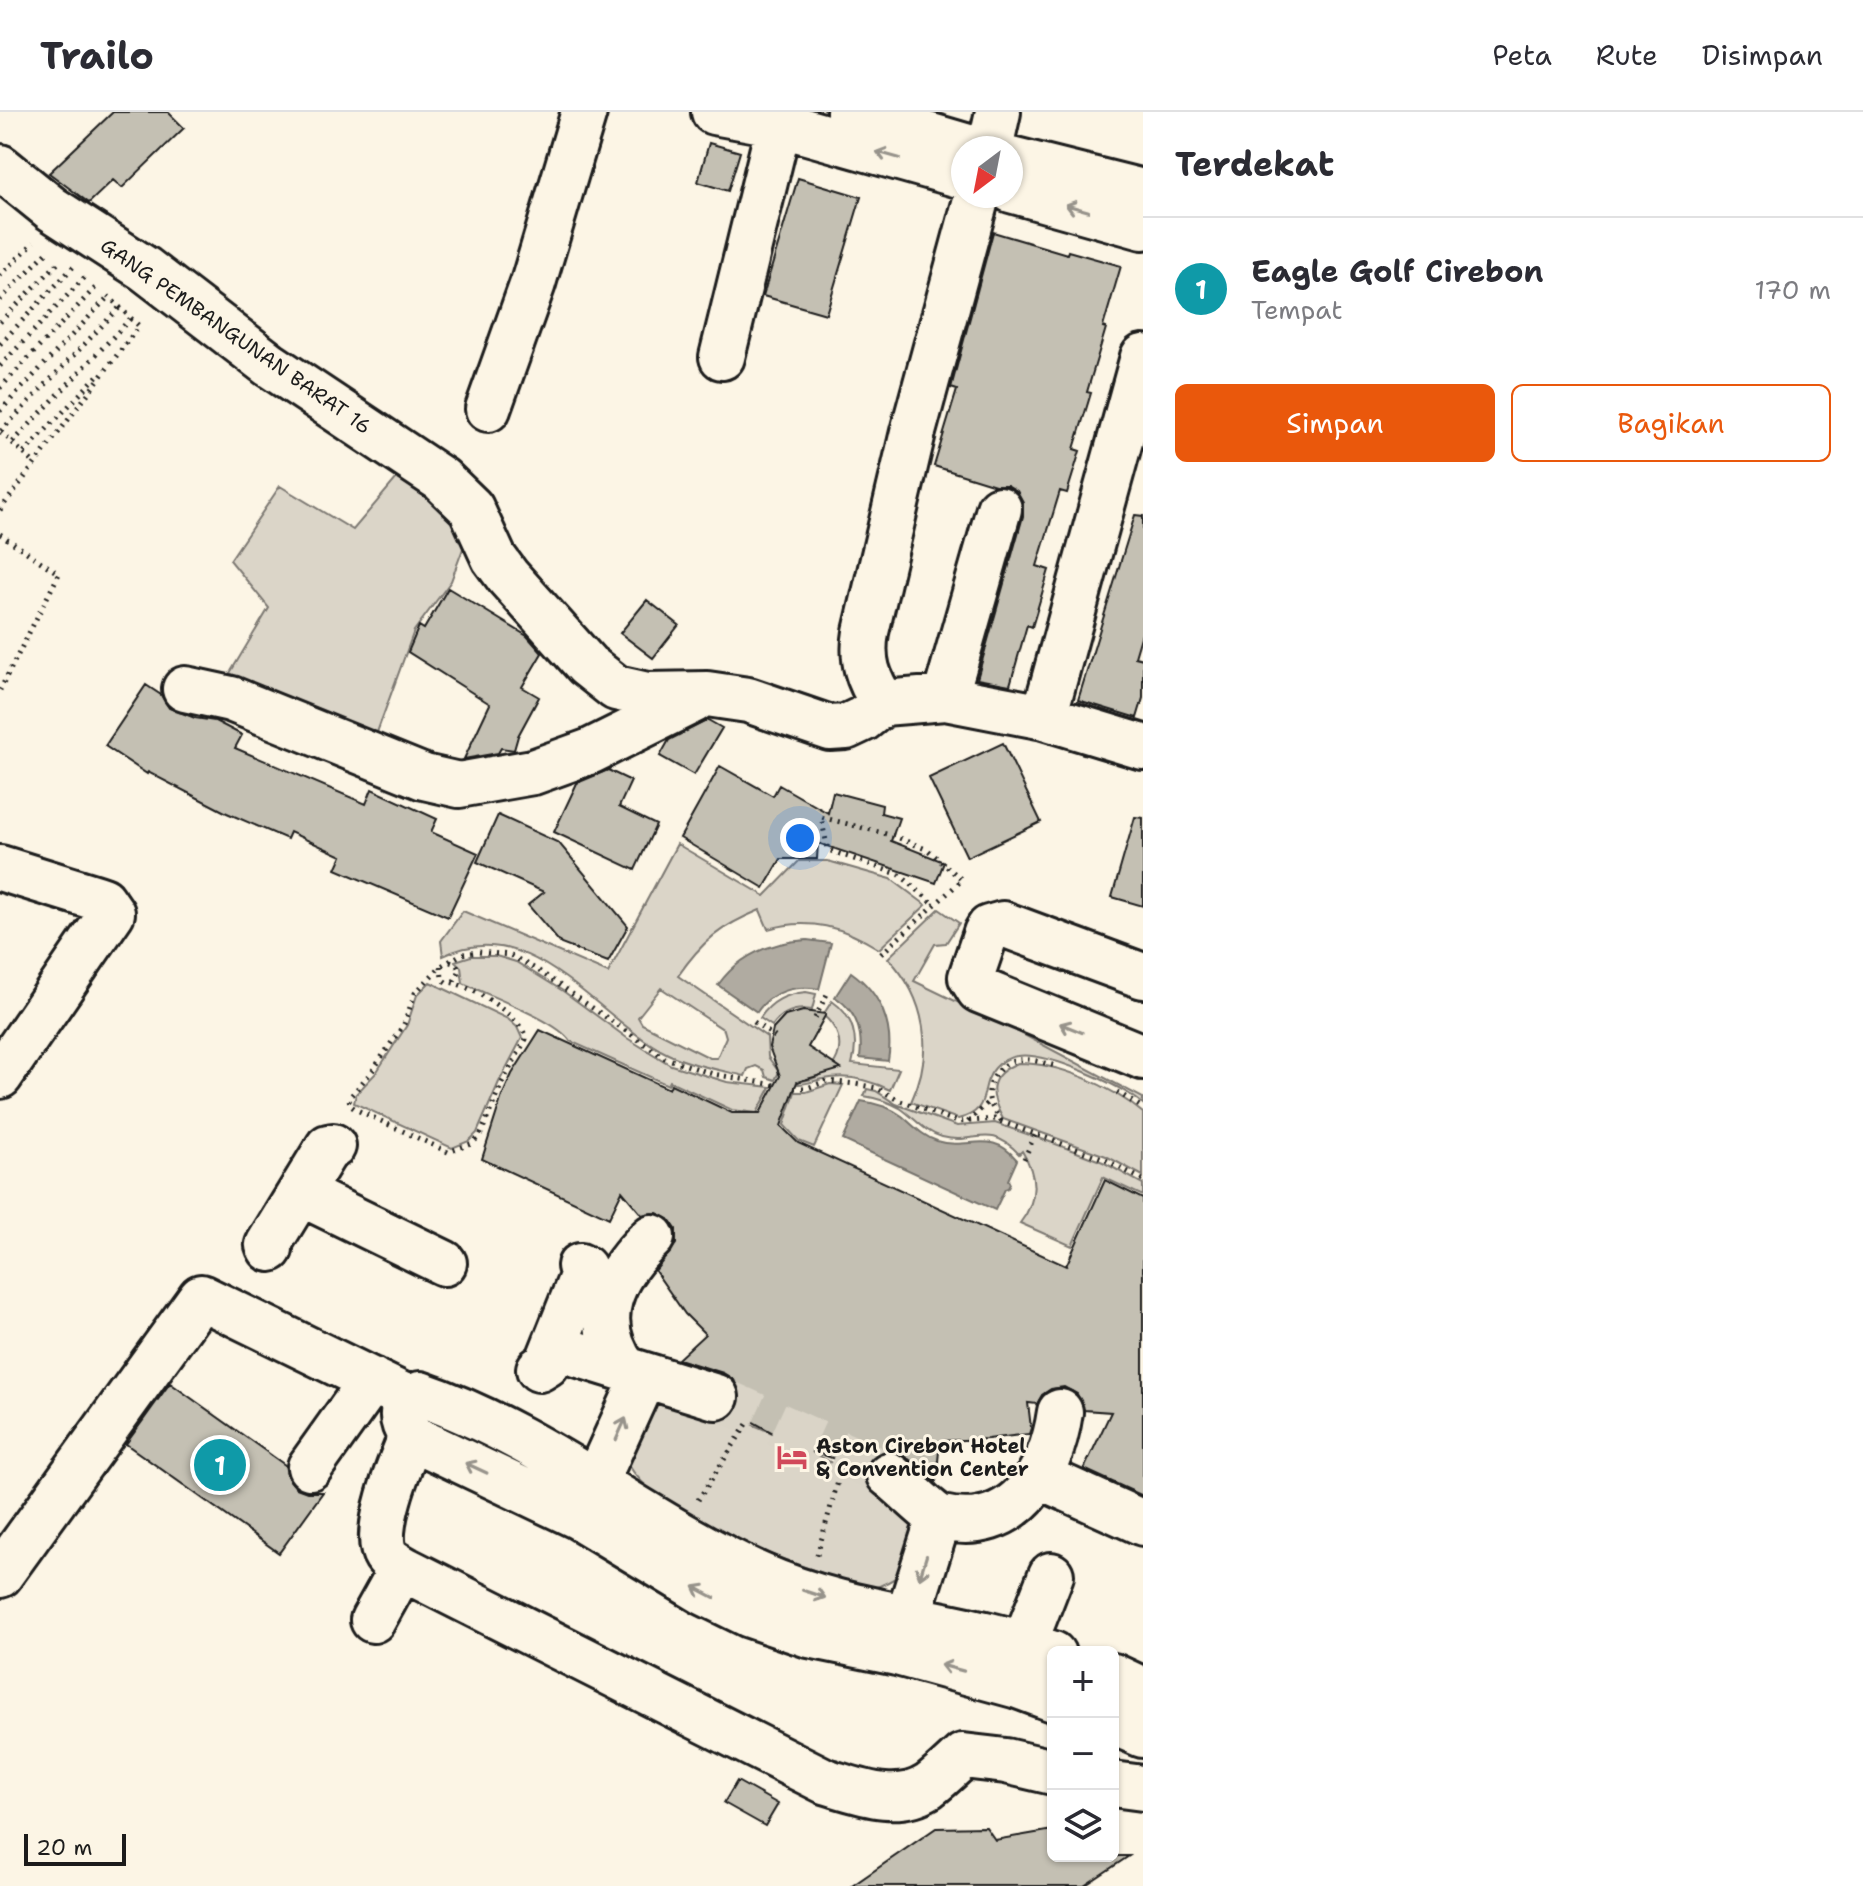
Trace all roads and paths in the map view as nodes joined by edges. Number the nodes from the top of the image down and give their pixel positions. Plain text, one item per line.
1 (584, 112) edge
2 (714, 112) edge
3 (849, 112) edge
4 (998, 112) edge
5 (780, 118) edge
6 (993, 136) edge
7 (951, 141) edge
8 (1023, 162) edge
9 (0, 167) edge
10 (951, 172) edge
11 (1143, 192) edge
12 (1023, 193) edge
13 (974, 208) edge
14 (1143, 227) edge
15 (42, 233) dead end
16 (54, 245) dead end
17 (75, 265) junction
18 (0, 276) edge
19 (86, 276) junction
20 (97, 286) junction
21 (109, 296) junction
22 (0, 300) edge
23 (120, 307) junction
24 (131, 318) junction
25 (0, 322) edge
26 (0, 344) edge
27 (722, 357) dead end
28 (1143, 357) edge
29 (0, 366) edge
30 (103, 374) junction
31 (0, 388) edge
32 (488, 409) dead end
33 (0, 411) edge
34 (0, 431) edge
35 (13, 442) junction
36 (24, 453) junction
37 (35, 464) junction
38 (999, 509) dead end
39 (0, 510) edge
40 (0, 534) edge
41 (185, 689) dead end
42 (0, 690) edge
43 (707, 694) junction
44 (945, 698) junction
45 (883, 703) junction
46 (1044, 717) junction
47 (1143, 747) edge
48 (0, 868) edge
49 (935, 905) junction
50 (881, 954) dead end
51 (448, 962) junction
52 (441, 966) junction
53 (1143, 976) edge
54 (454, 981) junction
55 (827, 994) dead end
56 (814, 1019) dead end
57 (754, 1022) dead end
58 (775, 1037) dead end
59 (1143, 1057) edge
60 (1067, 1069) dead end
61 (0, 1076) edge
62 (775, 1085) dead end
63 (1105, 1085) dead end
64 (794, 1088) dead end
65 (989, 1101) junction
66 (1143, 1108) edge
67 (1002, 1122) junction
68 (967, 1123) junction
69 (1036, 1133) junction
70 (333, 1146) dead end
71 (1024, 1159) dead end
72 (1143, 1180) edge
73 (300, 1193) junction
74 (652, 1237) dead end
75 (270, 1249) dead end
76 (444, 1263) dead end
77 (580, 1266) dead end
78 (635, 1373) junction
79 (398, 1406) junction
80 (733, 1409) joint
81 (1060, 1412) dead end
82 (843, 1464) dead end
83 (310, 1467) dead end
84 (889, 1475) tunnel mouth
85 (1039, 1476) junction
86 (700, 1497) dead end
87 (588, 1500) junction
88 (939, 1518) junction
89 (1143, 1523) edge
90 (819, 1550) dead end
91 (0, 1575) edge
92 (1051, 1575) dead end
93 (902, 1635) junction
94 (1039, 1649) edge
95 (1119, 1679) edge
96 (1009, 1683) junction
97 (1143, 1690) edge
98 (1047, 1697) edge
99 (1119, 1725) edge
100 (1143, 1735) edge
101 (1047, 1771) edge
102 (1119, 1785) edge
103 (1143, 1788) edge

1 - 32 street
2 - 5 street
3 - 7 street
4 - 6 street
10 -> 5 street
5 - 27 street
8 - 11 street
9 - 43 street, GANG PEMBANGUNAN BARAT 16
14 -> 12 street
13 - 45 street
15 - 18 path
16 - 22 path
17 - 19 path
17 - 25 path
17 - 26 path
19 - 20 path
19 - 29 path
20 - 21 path
20 - 31 path
21 - 23 path
21 - 33 path
23 - 24 path
23 - 34 path
24 - 30 path
24 - 35 path
28 - 46 street
30 - 36 path
30 - 37 path
34 - 35 path
35 - 36 path
36 - 37 path
37 - 39 path
38 - 44 street
40 - 42 path
41 - 43 street
43 - 45 street, GANG PEMBANGUNAN BARAT 16
44 - 45 street, GANG PEMBANGUNAN BARAT 16
44 - 46 street, GANG PEMBANGUNAN BARAT 16
46 - 47 street, GANG PEMBANGUNAN BARAT 16
48 - 61 street
49 - 49 path
49 - 50 path
51 - 52 path
51 - 54 path
51 - 62 path
52 - 54 path
52 - 54 path
59 -> 53 street
55 - 56 path
57 - 58 path
60 - 65 path
63 - 66 path
64 - 68 path
65 - 67 path
65 - 68 path
67 - 68 path
67 - 69 path
69 - 71 path
69 - 72 path
70 - 73 street
73 - 75 street
73 - 76 street
74 - 78 street
77 - 78 street
78 - 80 street
87 -> 78 street
79 - 83 street
79 - 87 street
79 - 91 street
79 - 101 street
80 - 86 path
81 - 85 street
82 - 90 path
84 - 88 street
85 - 88 street
85 - 89 street
87 - 93 street
88 -> 93 street
92 - 94 street
93 - 94 street
96 -> 93 street
94 - 96 street
95 - 97 street
96 - 98 street
99 - 100 street
102 - 103 street

